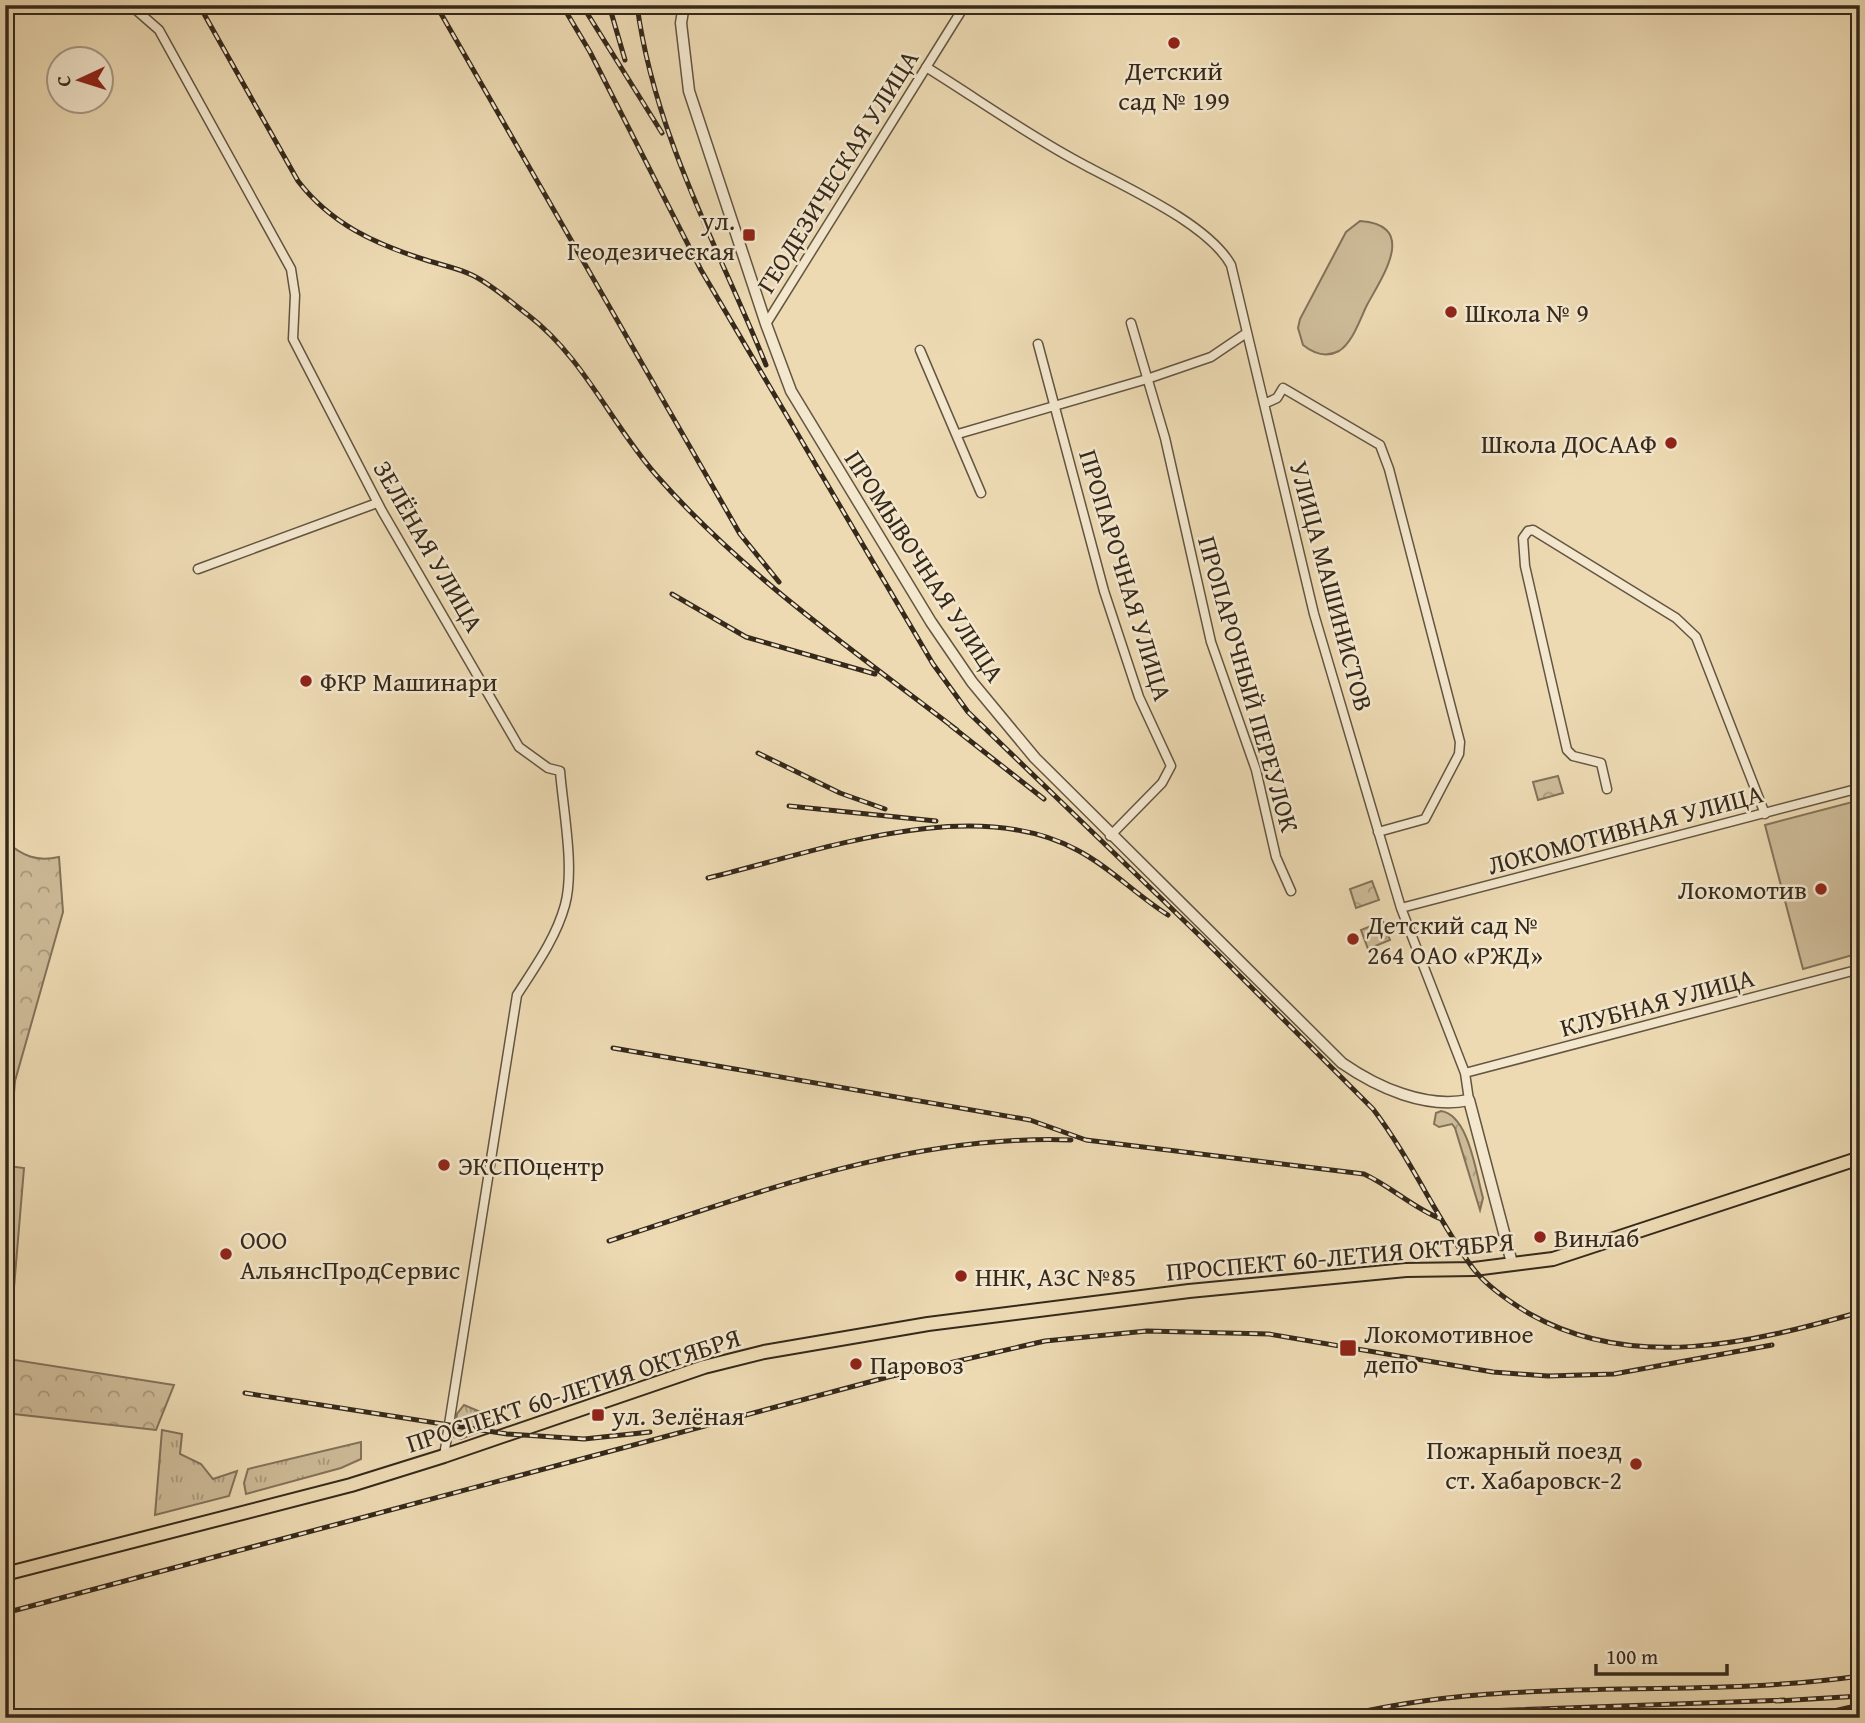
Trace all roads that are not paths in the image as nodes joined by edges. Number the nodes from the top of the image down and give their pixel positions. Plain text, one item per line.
1 (122, 5) edge
2 (684, 5) edge
3 (965, 5) edge
4 (926, 67) junction
5 (1131, 323) dead end
6 (766, 324) junction
7 (1245, 334) junction
8 (1038, 344) dead end
9 (920, 351) dead end
10 (1147, 379) junction
11 (1264, 404) junction
12 (1055, 408) junction
13 (958, 434) junction
14 (981, 493) dead end
15 (377, 503) junction
16 (198, 569) dead end
17 (1860, 788) edge
18 (1608, 789) dead end
19 (1766, 814) junction
20 (1378, 832) junction
21 (1110, 835) junction
22 (1291, 891) dead end
23 (1401, 908) junction
24 (1860, 969) edge
25 (1465, 1073) junction
26 (1469, 1100) junction
27 (1860, 1158) edge
28 (1512, 1263) junction
29 (444, 1457) junction
30 (5, 1574) edge

1 - 15 street, ЗЕЛЁНАЯ УЛИЦА
2 - 6 street, ПРОМЫВОЧНАЯ УЛИЦА
3 - 4 street, ГЕОДЕЗИЧЕСКАЯ УЛИЦА
4 - 6 street, ГЕОДЕЗИЧЕСКАЯ УЛИЦА
4 - 7 street, УЛИЦА МАШИНИСТОВ
5 - 10 street, ПРОПАРОЧНЫЙ ПЕРЕУЛОК
6 - 21 street, ПРОМЫВОЧНАЯ УЛИЦА
7 - 10 street
7 - 11 street, УЛИЦА МАШИНИСТОВ
8 - 12 street, ПРОПАРОЧНАЯ УЛИЦА
9 - 13 street
10 - 12 street
10 - 22 street, ПРОПАРОЧНЫЙ ПЕРЕУЛОК
11 - 20 street, УЛИЦА МАШИНИСТОВ
11 - 20 street
12 - 13 street
12 - 21 street, ПРОПАРОЧНАЯ УЛИЦА
13 - 14 street
15 - 16 street
15 - 29 street, ЗЕЛЁНАЯ УЛИЦА
17 - 19 street, ЛОКОМОТИВНАЯ УЛИЦА
18 - 19 street
19 - 23 street, ЛОКОМОТИВНАЯ УЛИЦА
20 - 23 street, УЛИЦА МАШИНИСТОВ
21 - 26 street, ПРОМЫВОЧНАЯ УЛИЦА
23 - 25 street, УЛИЦА МАШИНИСТОВ
24 - 25 street, КЛУБНАЯ УЛИЦА
25 - 26 street, УЛИЦА МАШИНИСТОВ
26 - 28 street, УЛИЦА МАШИНИСТОВ
27 - 28 highway, ПРОСПЕКТ 60-ЛЕТИЯ ОКТЯБРЯ
28 - 29 highway, ПРОСПЕКТ 60-ЛЕТИЯ ОКТЯБРЯ
29 - 30 highway, ПРОСПЕКТ 60-ЛЕТИЯ ОКТЯБРЯ

